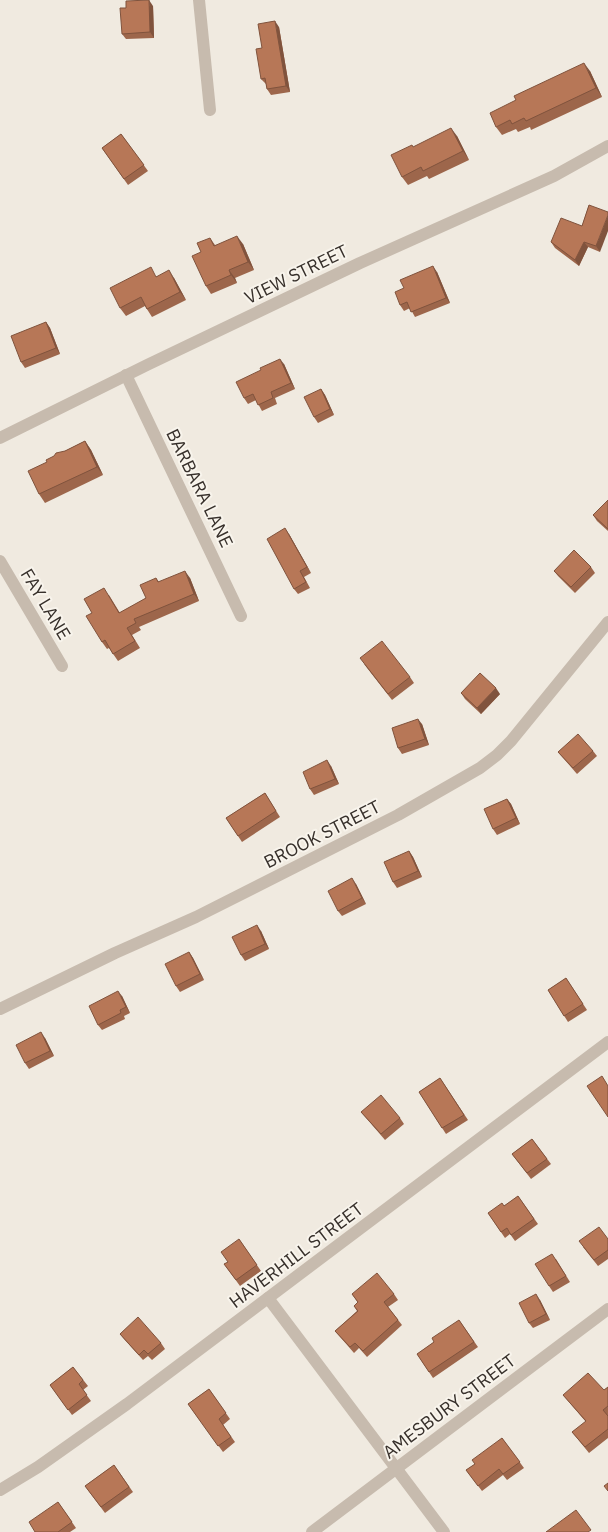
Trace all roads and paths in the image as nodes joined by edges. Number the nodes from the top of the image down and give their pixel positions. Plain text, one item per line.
1 (199, 0) edge
2 (210, 110) dead end
3 (608, 146) edge
4 (126, 375) junction
5 (0, 438) edge
6 (0, 561) edge
7 (241, 616) dead end
8 (608, 622) edge
9 (62, 666) dead end
10 (0, 1009) edge
11 (608, 1042) edge
12 (268, 1298) junction
13 (608, 1309) edge
14 (396, 1468) junction
15 (0, 1490) edge
16 (312, 1532) edge
17 (444, 1532) edge

1 - 2 street
3 - 4 street, VIEW STREET
4 - 5 street, VIEW STREET
4 - 7 street, BARBARA LANE
6 - 9 street, FAY LANE
8 - 10 street, BROOK STREET
11 - 12 street, HAVERHILL STREET
12 - 14 street
12 - 15 street, HAVERHILL STREET
13 - 14 street, AMESBURY STREET
14 - 16 street, AMESBURY STREET
14 - 17 street

